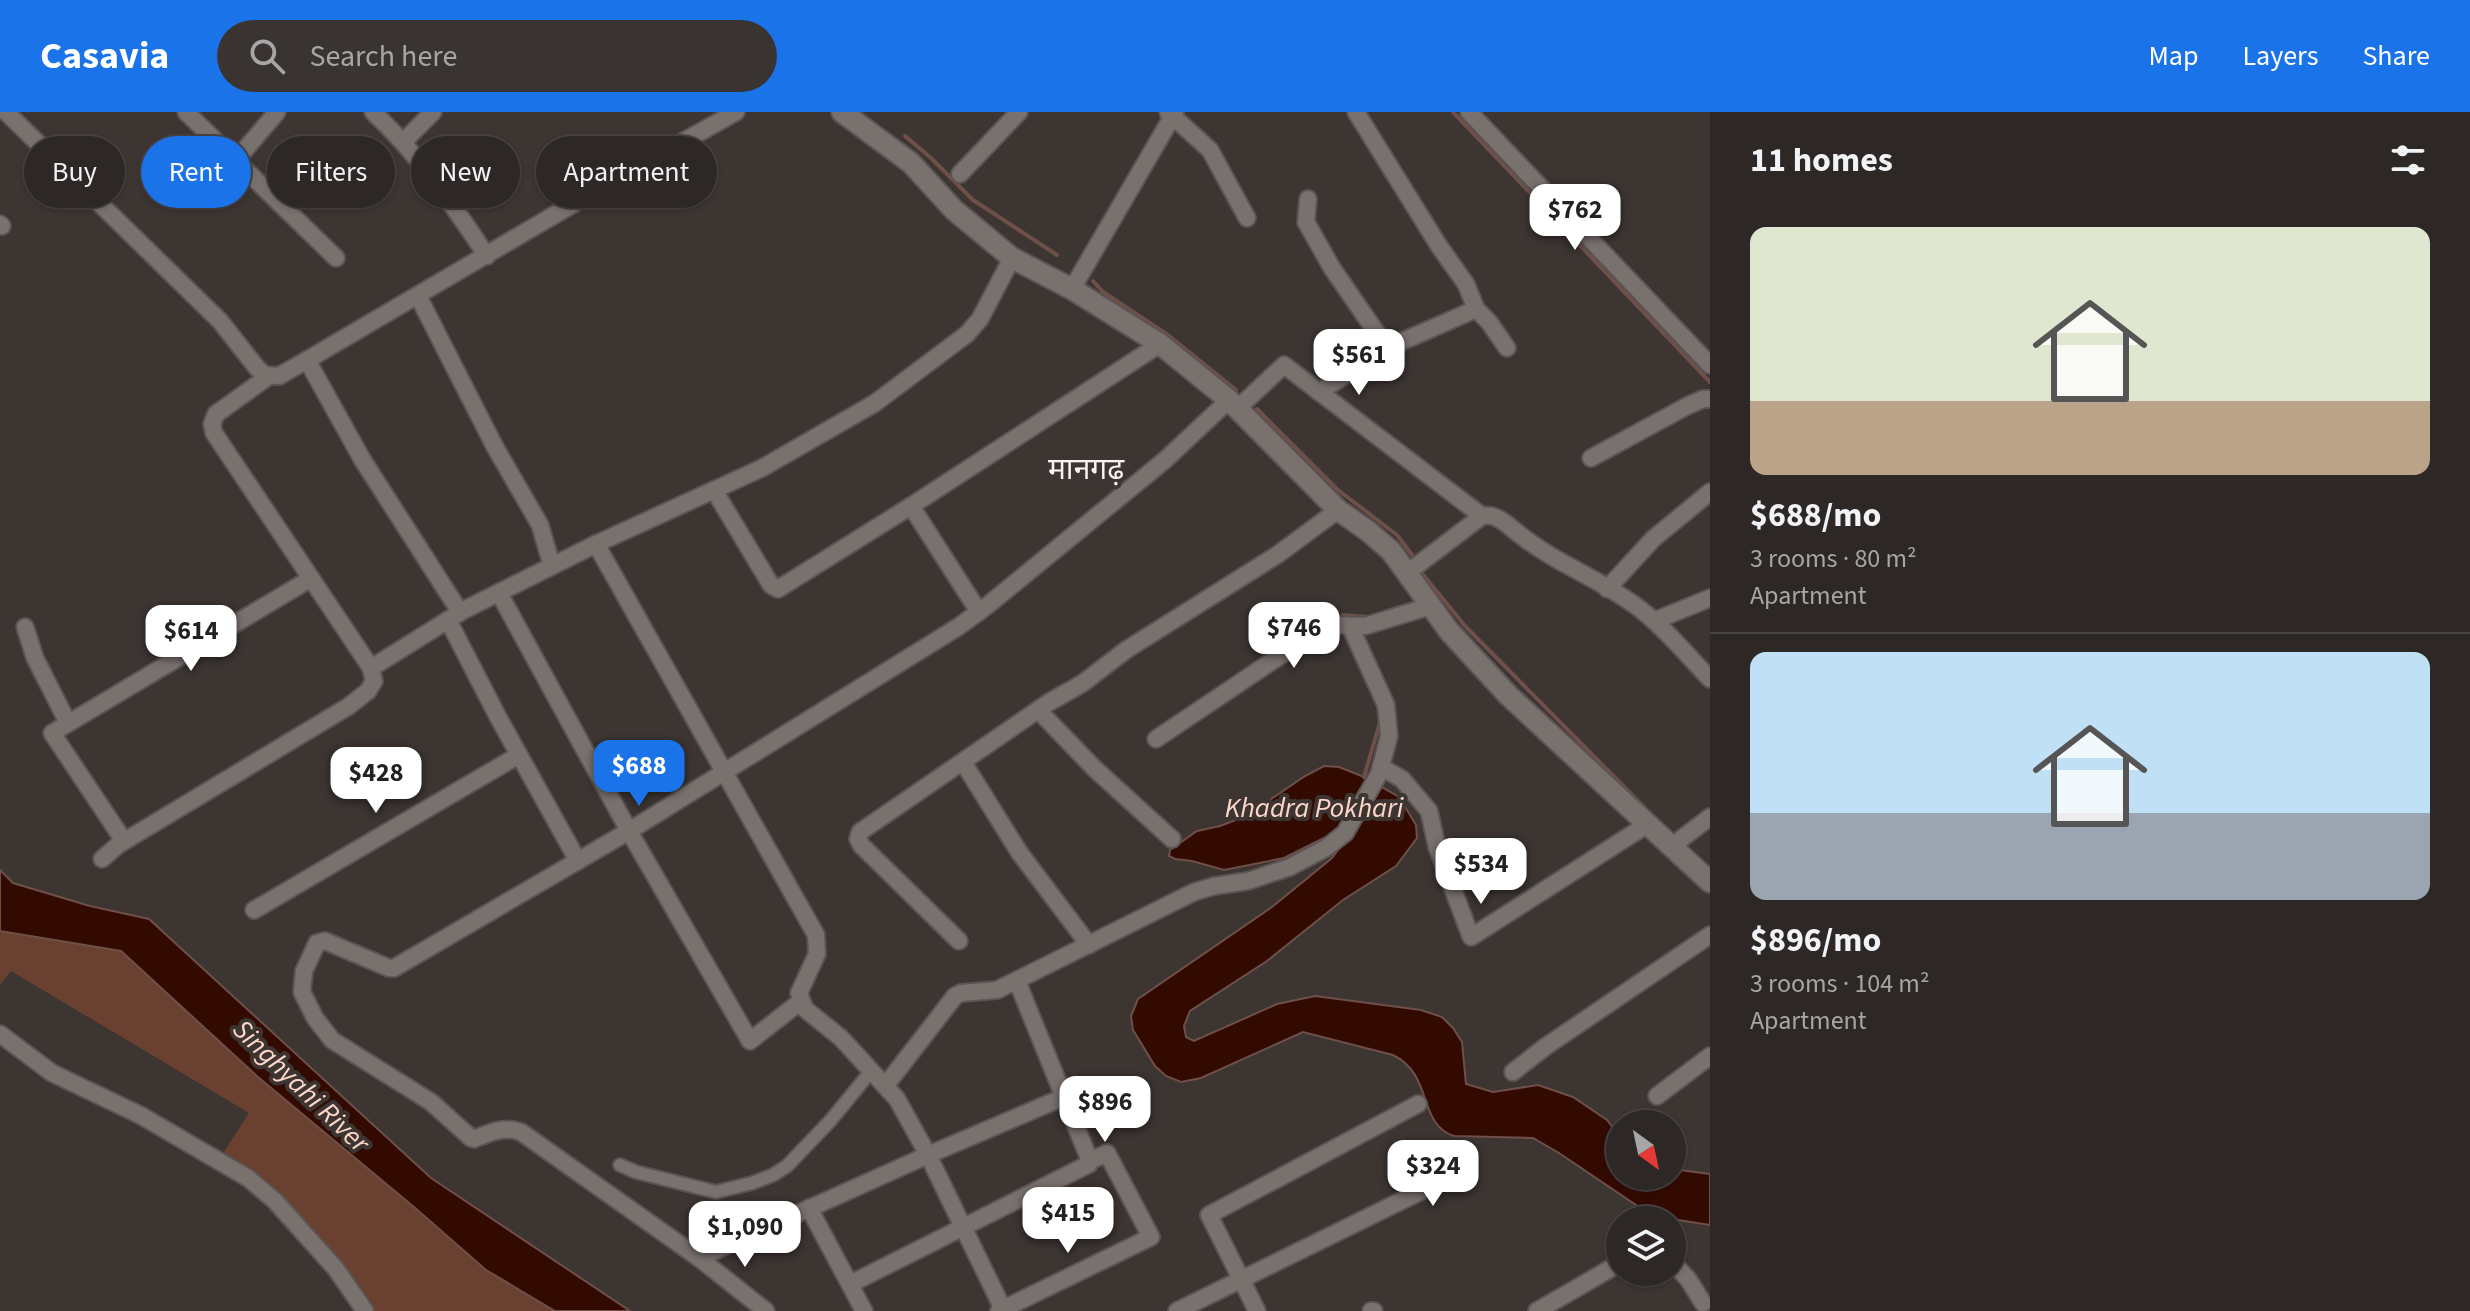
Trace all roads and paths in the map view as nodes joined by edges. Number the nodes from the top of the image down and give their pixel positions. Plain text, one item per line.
1 (6, 112) edge
2 (186, 112) edge
3 (277, 112) edge
4 (373, 112) edge
5 (433, 112) edge
6 (736, 112) edge
7 (1019, 112) edge
8 (1356, 112) edge
9 (1469, 112) edge
10 (846, 113) edge
11 (1172, 113) edge
12 (212, 136) edge
13 (404, 141) junction
14 (251, 143) edge
15 (251, 173) edge
16 (960, 174) dead end
17 (1308, 199) dead end
18 (1247, 218) dead end
19 (487, 256) junction
20 (336, 258) dead end
21 (1012, 258) junction
22 (1072, 289) junction
23 (418, 296) junction
24 (1476, 309) junction
25 (1160, 344) junction
26 (1387, 348) junction
27 (1507, 348) dead end
28 (307, 360) junction
29 (1710, 365) edge
30 (269, 376) junction
31 (1319, 392) junction
32 (1710, 399) edge
33 (1234, 404) junction
34 (1591, 458) dead end
35 (714, 490) junction
36 (1710, 492) edge
37 (911, 506) junction
38 (1338, 510) junction
39 (1482, 516) junction
40 (596, 544) junction
41 (552, 566) junction
42 (1407, 573) junction
43 (310, 579) junction
44 (1607, 589) junction
45 (499, 593) junction
46 (1710, 598) edge
47 (1431, 606) junction
48 (979, 612) junction
49 (454, 616) junction
50 (1654, 621) junction
51 (1350, 626) junction
52 (25, 627) dead end
53 (371, 668) junction
54 (1710, 679) edge
55 (1038, 710) junction
56 (68, 723) junction
57 (1156, 739) dead end
58 (519, 755) junction
59 (963, 762) junction
60 (1380, 770) junction
61 (723, 772) junction
62 (1710, 817) edge
63 (1648, 824) junction
64 (629, 831) junction
65 (1172, 839) dead end
66 (124, 841) junction
67 (1672, 846) junction
68 (102, 859) dead end
69 (578, 861) junction
70 (1710, 882) edge
71 (254, 910) dead end
72 (1710, 935) edge
73 (959, 941) dead end
74 (1089, 945) junction
75 (1017, 981) junction
76 (801, 1001) junction
77 (0, 1034) edge
78 (1710, 1056) edge
79 (872, 1070) junction
80 (1513, 1072) dead end
81 (886, 1085) junction
82 (1657, 1096) dead end
83 (1064, 1097) junction
84 (1418, 1104) dead end
85 (928, 1155) junction
86 (1090, 1161) junction
87 (620, 1165) dead end
88 (1464, 1170) dead end
89 (809, 1208) junction
90 (963, 1228) junction
91 (699, 1258) junction
92 (1606, 1271) edge
93 (1686, 1277) edge
94 (1241, 1280) junction
95 (850, 1284) junction
96 (1701, 1304) edge
97 (1002, 1310) edge
98 (365, 1311) edge
99 (766, 1311) edge
100 (864, 1311) edge
101 (1177, 1311) edge
102 (1257, 1311) edge
103 (1537, 1311) edge

1 - 30 street
2 - 12 street
3 - 14 street
4 - 13 street
5 - 13 street
6 - 19 street
7 - 16 street
8 - 24 street
9 - 29 street
10 - 21 street
11 - 18 street
11 - 22 street
13 - 19 street
15 - 20 street
17 - 26 street
19 - 23 street
21 - 22 street
21 - 35 street
22 - 25 street
23 - 28 street
23 - 41 street
24 - 26 street
24 - 27 street
25 - 33 street
25 - 37 street
26 - 31 street
28 - 30 street
28 - 49 street
30 - 43 street
31 - 33 street
31 - 39 street
32 - 34 street
33 - 38 street
33 - 48 street
35 - 37 street
35 - 40 street
36 - 44 street
37 - 48 street
38 - 42 street
38 - 55 street
39 - 42 street
39 - 44 street
40 - 41 street
40 - 61 street
41 - 45 street
42 - 47 street
43 - 53 street
43 - 56 street
44 - 50 street
45 - 49 street
45 - 64 street
46 - 50 street
47 - 51 street
47 - 63 street
48 - 61 street
49 - 53 street
49 - 58 street
50 - 54 street
51 - 57 street
51 - 60 street
52 - 56 street
53 - 66 street
55 - 59 street
55 - 65 street
56 - 66 street
58 - 69 street
58 - 71 street
59 - 73 street
59 - 74 street
60 - 63 street
60 - 74 street
61 - 64 street
61 - 76 street
62 - 67 street
63 - 67 street
64 - 69 street
64 - 76 street
66 - 68 street
67 - 70 street
69 - 91 street
72 - 80 street
74 - 75 street
75 - 81 street
75 - 83 street
76 - 79 street
77 - 98 street
78 - 82 street
79 - 81 street
79 - 87 street
81 - 85 street
83 - 85 street
83 - 86 street
84 - 94 street
85 - 89 street
85 - 90 street
86 - 90 street
86 - 97 street
88 - 94 street
89 - 91 street
89 - 95 street
90 - 95 street
90 - 97 street
91 - 99 street
92 - 103 street
93 - 96 street
94 - 101 street
94 - 102 street
95 - 100 street

